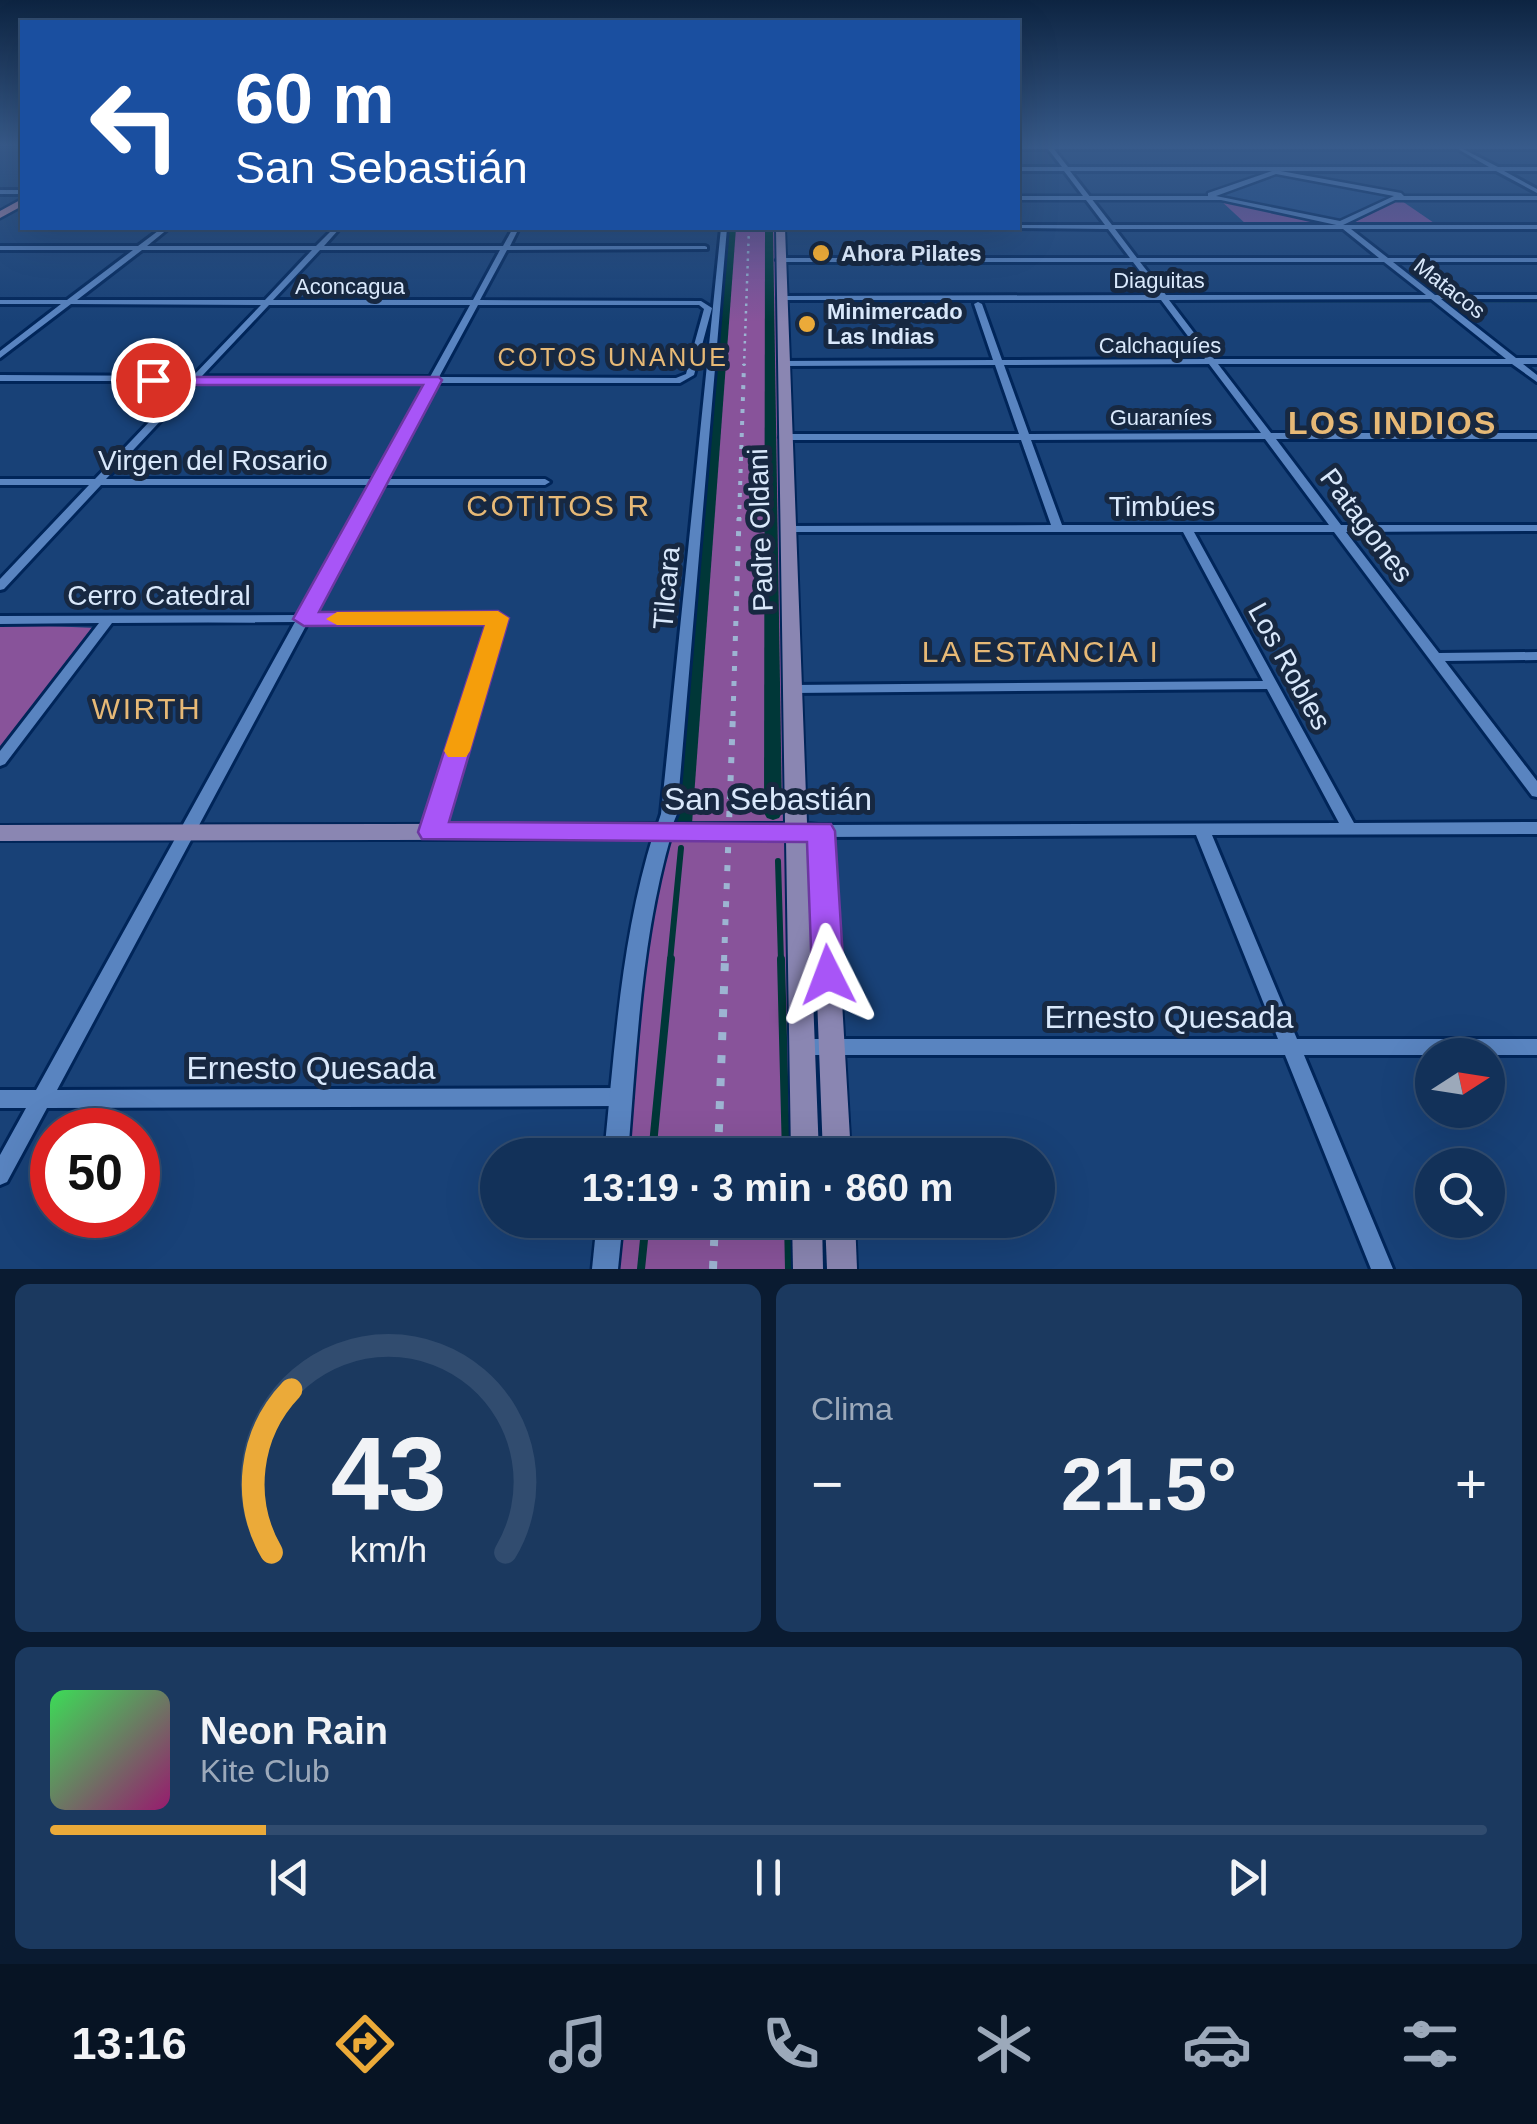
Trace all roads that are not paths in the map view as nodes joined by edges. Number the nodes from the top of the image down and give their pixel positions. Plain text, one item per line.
1 (1092, 204) edge
2 (1253, 204) edge
3 (1379, 204) edge
4 (1343, 226) junction
5 (1020, 227) edge
6 (1109, 227) junction
7 (1537, 227) edge
8 (163, 230) edge
9 (335, 230) edge
10 (515, 230) edge
11 (724, 230) edge
12 (780, 230) edge
13 (0, 248) edge
14 (138, 248) junction
15 (318, 248) junction
16 (504, 248) junction
17 (706, 248) dead end
18 (780, 260) junction
19 (1133, 260) junction
20 (1387, 260) junction
21 (1537, 260) edge
22 (1537, 300) edge
23 (782, 301) junction
24 (1164, 301) junction
25 (1439, 301) junction
26 (0, 302) edge
27 (69, 302) junction
28 (476, 303) junction
29 (264, 304) junction
30 (978, 304) junction
31 (0, 355) edge
32 (1515, 361) junction
33 (1537, 361) edge
34 (998, 362) junction
35 (1211, 362) junction
36 (784, 363) junction
37 (0, 378) edge
38 (1537, 379) edge
39 (434, 380) junction
40 (191, 381) junction
41 (1537, 436) edge
42 (786, 437) junction
43 (1025, 437) junction
44 (1268, 437) junction
45 (0, 482) edge
46 (97, 482) junction
47 (378, 482) junction
48 (545, 482) dead end
49 (1057, 528) junction
50 (1186, 528) junction
51 (1338, 528) junction
52 (1537, 528) edge
53 (788, 529) junction
54 (0, 586) edge
55 (304, 619) junction
56 (0, 620) edge
57 (108, 620) junction
58 (1537, 656) edge
59 (1435, 657) junction
60 (1272, 685) junction
61 (792, 690) junction
62 (0, 760) edge
63 (1537, 792) edge
64 (1537, 828) edge
65 (1350, 829) junction
66 (1202, 830) junction
67 (808, 831) junction
68 (432, 832) junction
69 (663, 832) junction
70 (0, 833) edge
71 (186, 833) junction
72 (802, 1047) junction
73 (832, 1047) junction
74 (1292, 1047) junction
75 (1537, 1048) edge
76 (622, 1097) junction
77 (0, 1099) edge
78 (41, 1099) junction
79 (618, 1138) edge
80 (805, 1138) edge
81 (836, 1138) edge
82 (0, 1174) edge
83 (608, 1238) edge
84 (807, 1238) edge
85 (841, 1238) edge
86 (605, 1269) edge
87 (808, 1269) edge
88 (842, 1269) edge
89 (1382, 1269) edge

1 - 6 street, Patagones
2 - 4 street
3 - 4 street
4 - 6 street
4 - 7 street
4 - 20 street, Matacos
5 - 6 street
6 - 19 street, Patagones
8 - 14 street
9 - 15 street
10 - 16 street
11 - 69 street, Tilcara
12 - 18 main road, Padre Oldani
13 - 14 street
14 - 15 street
14 - 27 street
15 - 16 street
15 - 29 street
16 - 17 street
16 - 28 street
18 - 19 street
18 - 23 main road, Padre Oldani
19 - 20 street
19 - 24 street, Patagones
20 - 21 street
20 - 25 street, Matacos
22 - 25 street, Diaguitas
23 - 24 street, Diaguitas
23 - 30 street, Diaguitas
23 - 36 main road, Padre Oldani
24 - 25 street, Diaguitas
24 - 30 street, Diaguitas
24 - 35 street, Patagones
25 - 32 street, Matacos
26 - 27 street, Aconcagua
27 - 29 street, Aconcagua
27 - 31 street
28 - 29 street, Aconcagua
28 - 39 street
28 - 39 street, Aconcagua
29 - 40 street
30 - 34 street
32 - 33 street, Calchaquíes
32 - 35 street, Calchaquíes
32 - 38 street, Matacos
34 - 35 street, Calchaquíes
34 - 36 street, Calchaquíes
34 - 43 street
35 - 44 street, Patagones
36 - 42 main road, Padre Oldani
37 - 40 street
39 - 40 street
39 - 47 street
40 - 46 street
41 - 44 street, Guaraníes
42 - 43 street, Guaraníes
42 - 53 main road, Padre Oldani
43 - 44 street, Guaraníes
43 - 49 street
44 - 51 street, Patagones
45 - 46 street, Virgen del Rosario
46 - 47 street, Virgen del Rosario
46 - 54 street
47 - 48 street, Virgen del Rosario
47 - 55 street
49 - 50 street, Timbúes
49 - 53 street, Timbúes
50 - 51 street, Timbúes
50 - 60 street, Los Robles
51 - 52 street, Timbúes
51 - 59 street, Patagones
53 - 61 main road, Padre Oldani
55 - 57 street, Cerro Catedral
55 - 68 street, Cerro Catedral
55 - 71 street
56 - 57 street, Cerro Catedral
57 - 62 street
58 - 59 street
59 - 63 street, Patagones
60 - 61 street
60 - 65 street, Los Robles
61 - 67 main road, Padre Oldani
64 - 65 street, San Sebastián
65 - 66 street, San Sebastián
66 - 67 street, San Sebastián
66 - 74 street
67 - 69 main road, San Sebastián
67 - 72 main road
67 - 73 main road
68 - 69 main road, San Sebastián
68 - 71 main road, San Sebastián
69 - 76 street
70 - 71 main road, San Sebastián
71 - 78 street
72 - 73 street, Ernesto Quesada
72 - 80 main road
73 - 74 street, Ernesto Quesada
73 - 81 main road
74 - 75 street, Ernesto Quesada
74 - 89 street
76 - 78 street, Ernesto Quesada
76 - 79 street
77 - 78 street, Ernesto Quesada
78 - 82 street
83 - 86 street
84 - 87 main road
85 - 88 main road

